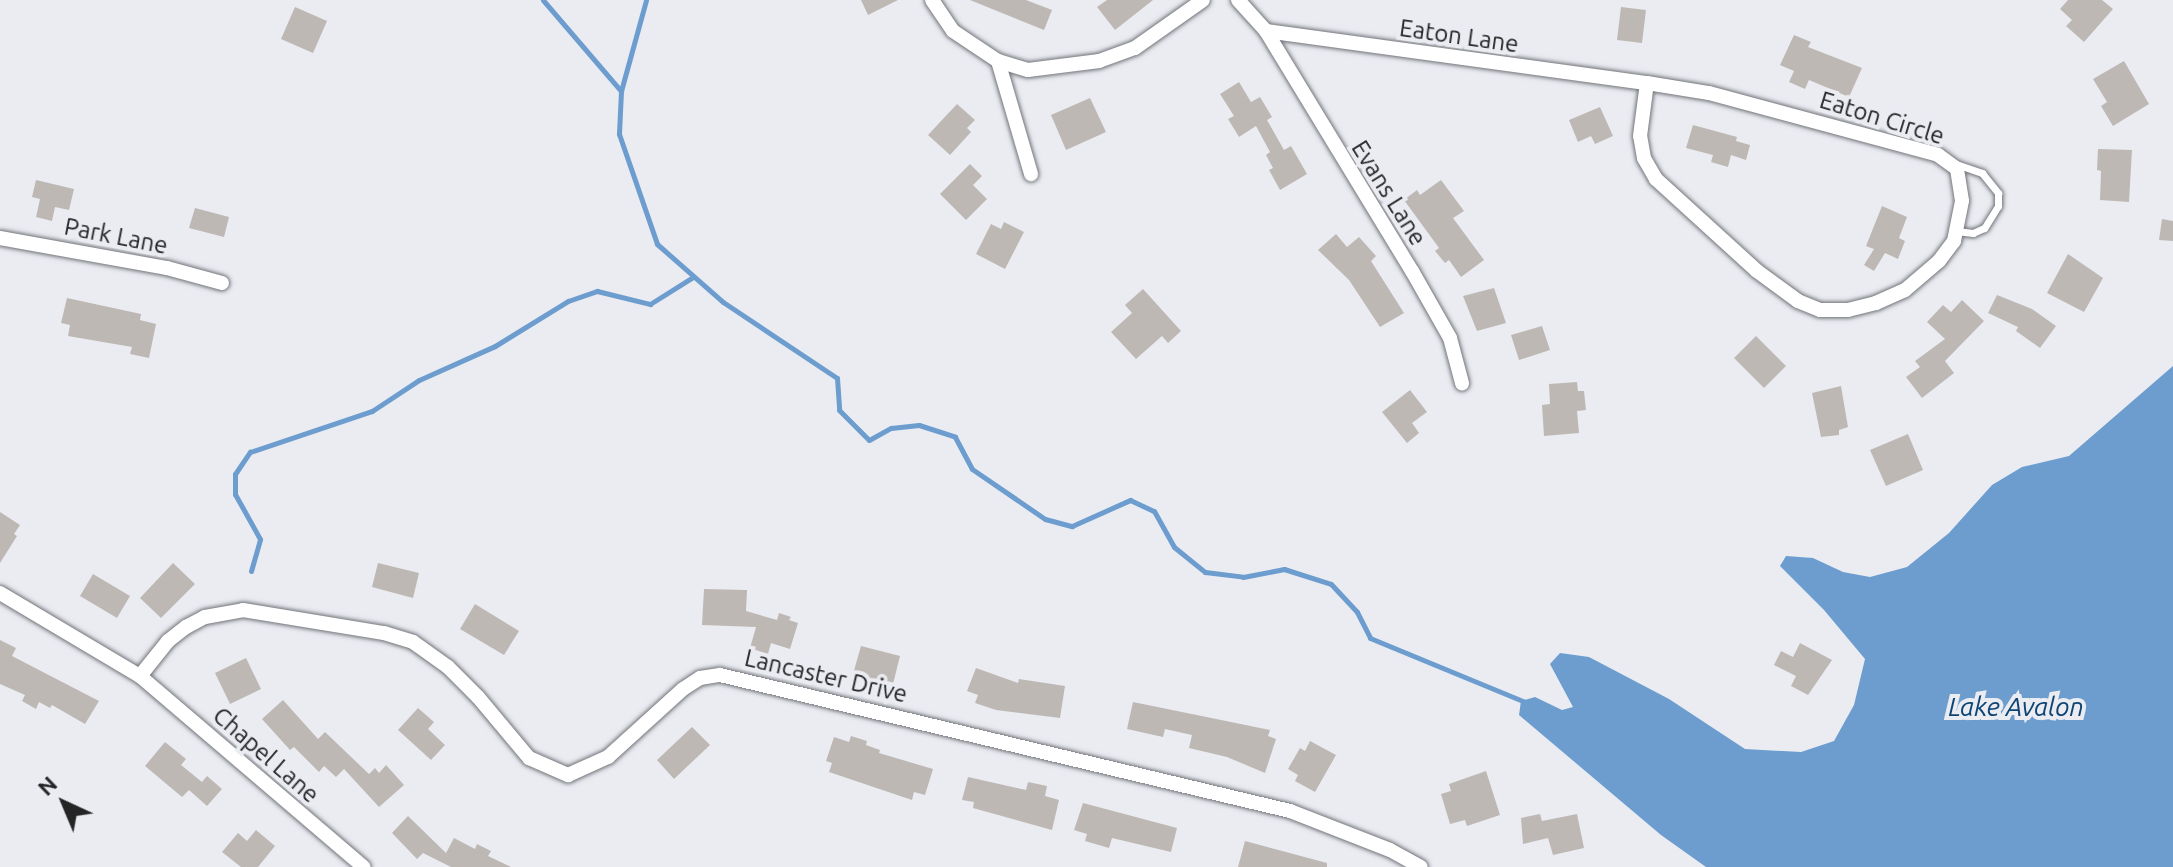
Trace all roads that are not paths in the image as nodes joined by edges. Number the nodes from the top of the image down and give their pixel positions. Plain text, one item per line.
1 (932, 0) edge
2 (1203, 0) edge
3 (1238, 0) edge
4 (1266, 31) junction
5 (998, 61) junction
6 (1647, 83) junction
7 (1953, 163) junction
8 (1031, 174) dead end
9 (1956, 231) junction
10 (0, 238) edge
11 (222, 283) dead end
12 (1462, 383) dead end
13 (0, 593) edge
14 (140, 676) junction
15 (364, 867) edge
16 (1421, 867) edge

1 - 5 street
2 - 5 street
3 - 4 street, Evans Lane
4 - 6 street, Eaton Lane
4 - 12 street, Evans Lane
5 - 8 street
6 - 7 street, Eaton Circle
6 - 9 street, Eaton Circle
7 - 9 street, Eaton Circle
7 - 9 lane
10 - 11 street, Park Lane
13 - 14 street
14 - 15 street, Chapel Lane
14 - 16 street, Lancaster Drive

